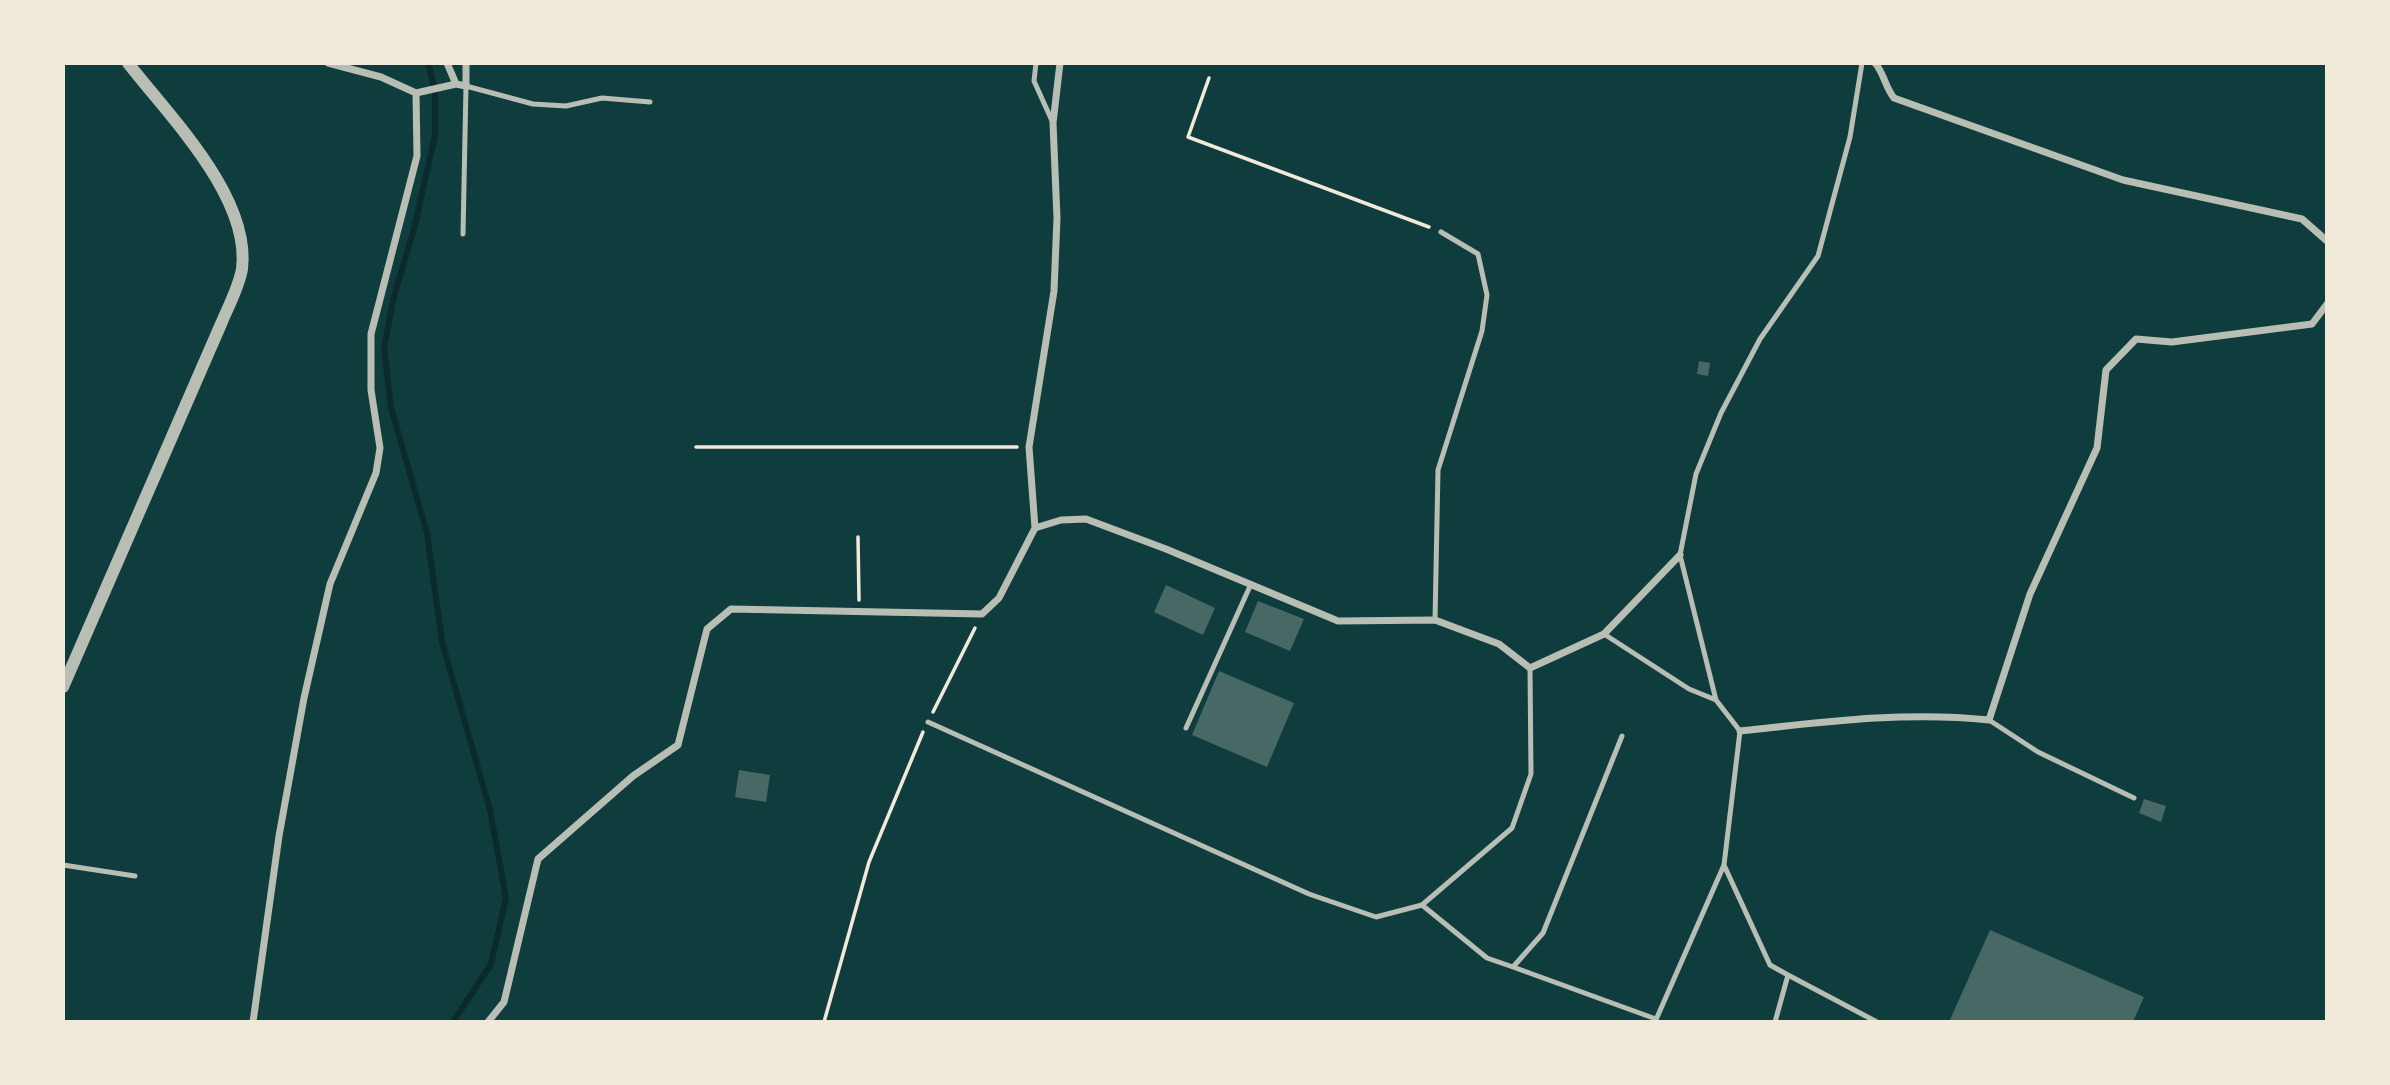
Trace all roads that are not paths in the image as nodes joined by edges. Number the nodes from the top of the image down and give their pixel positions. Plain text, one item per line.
1 (128, 63) edge
2 (328, 63) edge
3 (447, 63) edge
4 (466, 63) edge
5 (1036, 63) edge
6 (1060, 63) edge
7 (1862, 63) edge
8 (1875, 63) edge
9 (456, 84) junction
10 (466, 86) junction
11 (416, 93) junction
12 (650, 102) dead end
13 (1053, 123) junction
14 (1441, 232) road end
15 (463, 234) dead end
16 (2327, 241) edge
17 (2327, 304) edge
18 (1035, 528) junction
19 (1680, 555) junction
20 (1251, 584) junction
21 (1435, 620) junction
22 (1604, 634) junction
23 (1530, 668) junction
24 (63, 687) edge
25 (1716, 701) junction
26 (1989, 720) junction
27 (928, 722) road end
28 (1186, 728) dead end
29 (1740, 731) junction
30 (1622, 736) dead end
31 (2134, 798) dead end
32 (63, 865) edge
33 (1724, 865) junction
34 (135, 876) dead end
35 (1422, 905) junction
36 (1513, 967) junction
37 (1788, 975) junction
38 (1656, 1020) edge
39 (253, 1022) edge
40 (488, 1022) edge
41 (1776, 1022) edge
42 (1877, 1022) edge

1 - 24 street
2 - 11 street
3 - 9 street
4 - 10 street
5 - 13 lane
6 - 13 street
7 - 19 lane
8 - 16 street
9 - 10 street
9 - 11 street
10 - 12 lane
10 - 15 lane
11 - 39 street
13 - 18 street
14 - 21 lane
17 - 26 street
18 - 20 street
18 - 40 street
19 - 22 street
19 - 25 lane
20 - 21 street
20 - 28 lane
21 - 23 street
22 - 23 street
22 - 25 lane
23 - 35 lane
25 - 29 lane
26 - 29 street
26 - 31 lane
27 - 35 lane
29 - 33 lane
30 - 36 lane
32 - 34 lane
33 - 37 lane
33 - 38 lane
35 - 36 lane
36 - 38 lane
37 - 41 lane
37 - 42 lane

